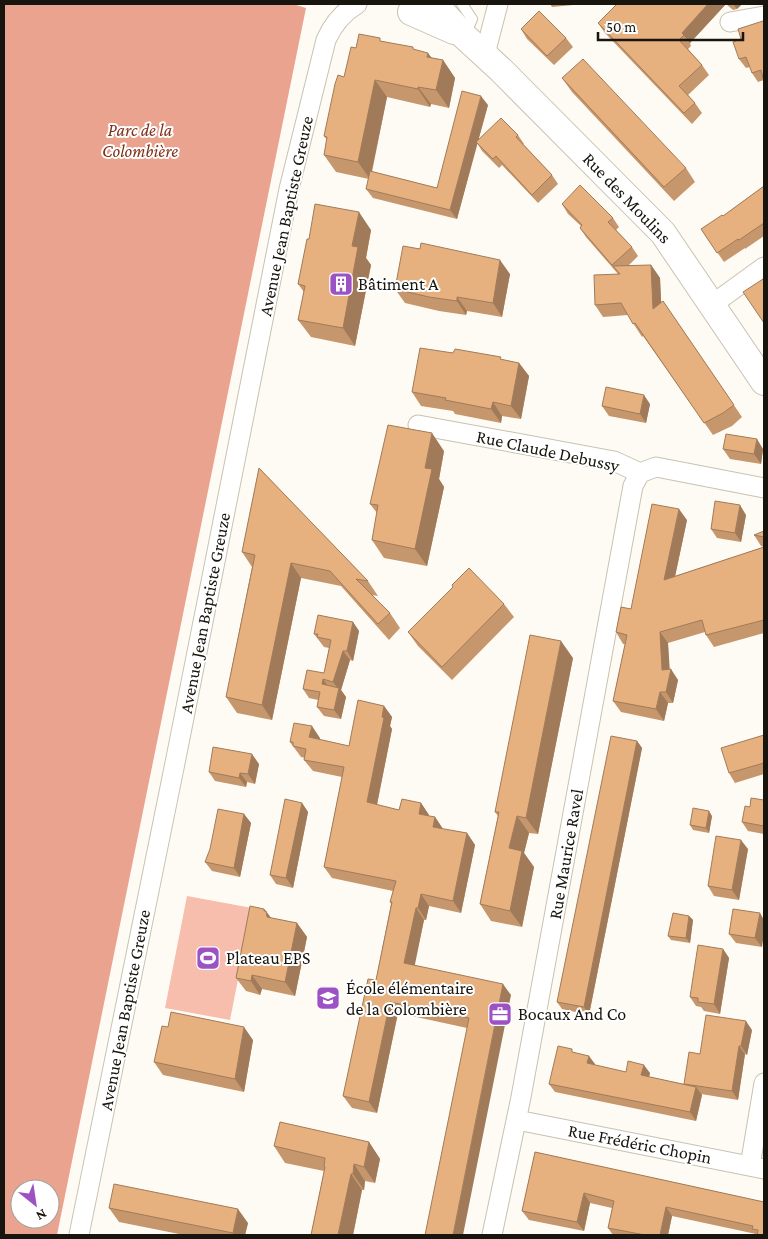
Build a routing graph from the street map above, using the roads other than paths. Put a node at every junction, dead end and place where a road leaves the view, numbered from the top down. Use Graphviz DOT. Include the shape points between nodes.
graph roads {
  1 [pos="357,4"];
  2 [pos="462,4"];
  3 [pos="498,4"];
  4 [pos="416,6"];
  5 [pos="764,16"];
  6 [pos="730,22"];
  7 [pos="464,36"];
  8 [pos="485,54"];
  9 [pos="764,266"];
  10 [pos="713,304"];
  11 [pos="764,382"];
  12 [pos="418,425"];
  13 [pos="640,473"];
  14 [pos="764,488"];
  15 [pos="764,1083"];
  16 [pos="516,1120"];
  17 [pos="757,1168"];
  18 [pos="79,1235"];
  19 [pos="492,1235"];
  1 -- 18 [label="street, Avenue Jean Baptiste Greuze" via="336,21 326,40 289,189"];
  2 -- 7 [label="lane" via="472,19"];
  3 -- 8 [label="street"];
  4 -- 7 [label="street, Rue des Moulins"];
  5 -- 6 [label="street"];
  7 -- 8 [label="street, Rue des Moulins"];
  8 -- 10 [label="street, Rue des Moulins" via="664,233"];
  9 -- 10 [label="street"];
  10 -- 11 [label="street, Rue des Moulins"];
  12 -- 13 [label="street, Rue Claude Debussy" via="614,461"];
  13 -- 14 [label="street, Rue Claude Debussy" via="656,467"];
  13 -- 16 [label="street, Rue Maurice Ravel" via="632,496"];
  15 -- 17 [label="street"];
  16 -- 17 [label="street, Rue Frédéric Chopin"];
  16 -- 19 [label="street, Rue Maurice Ravel"];
}
